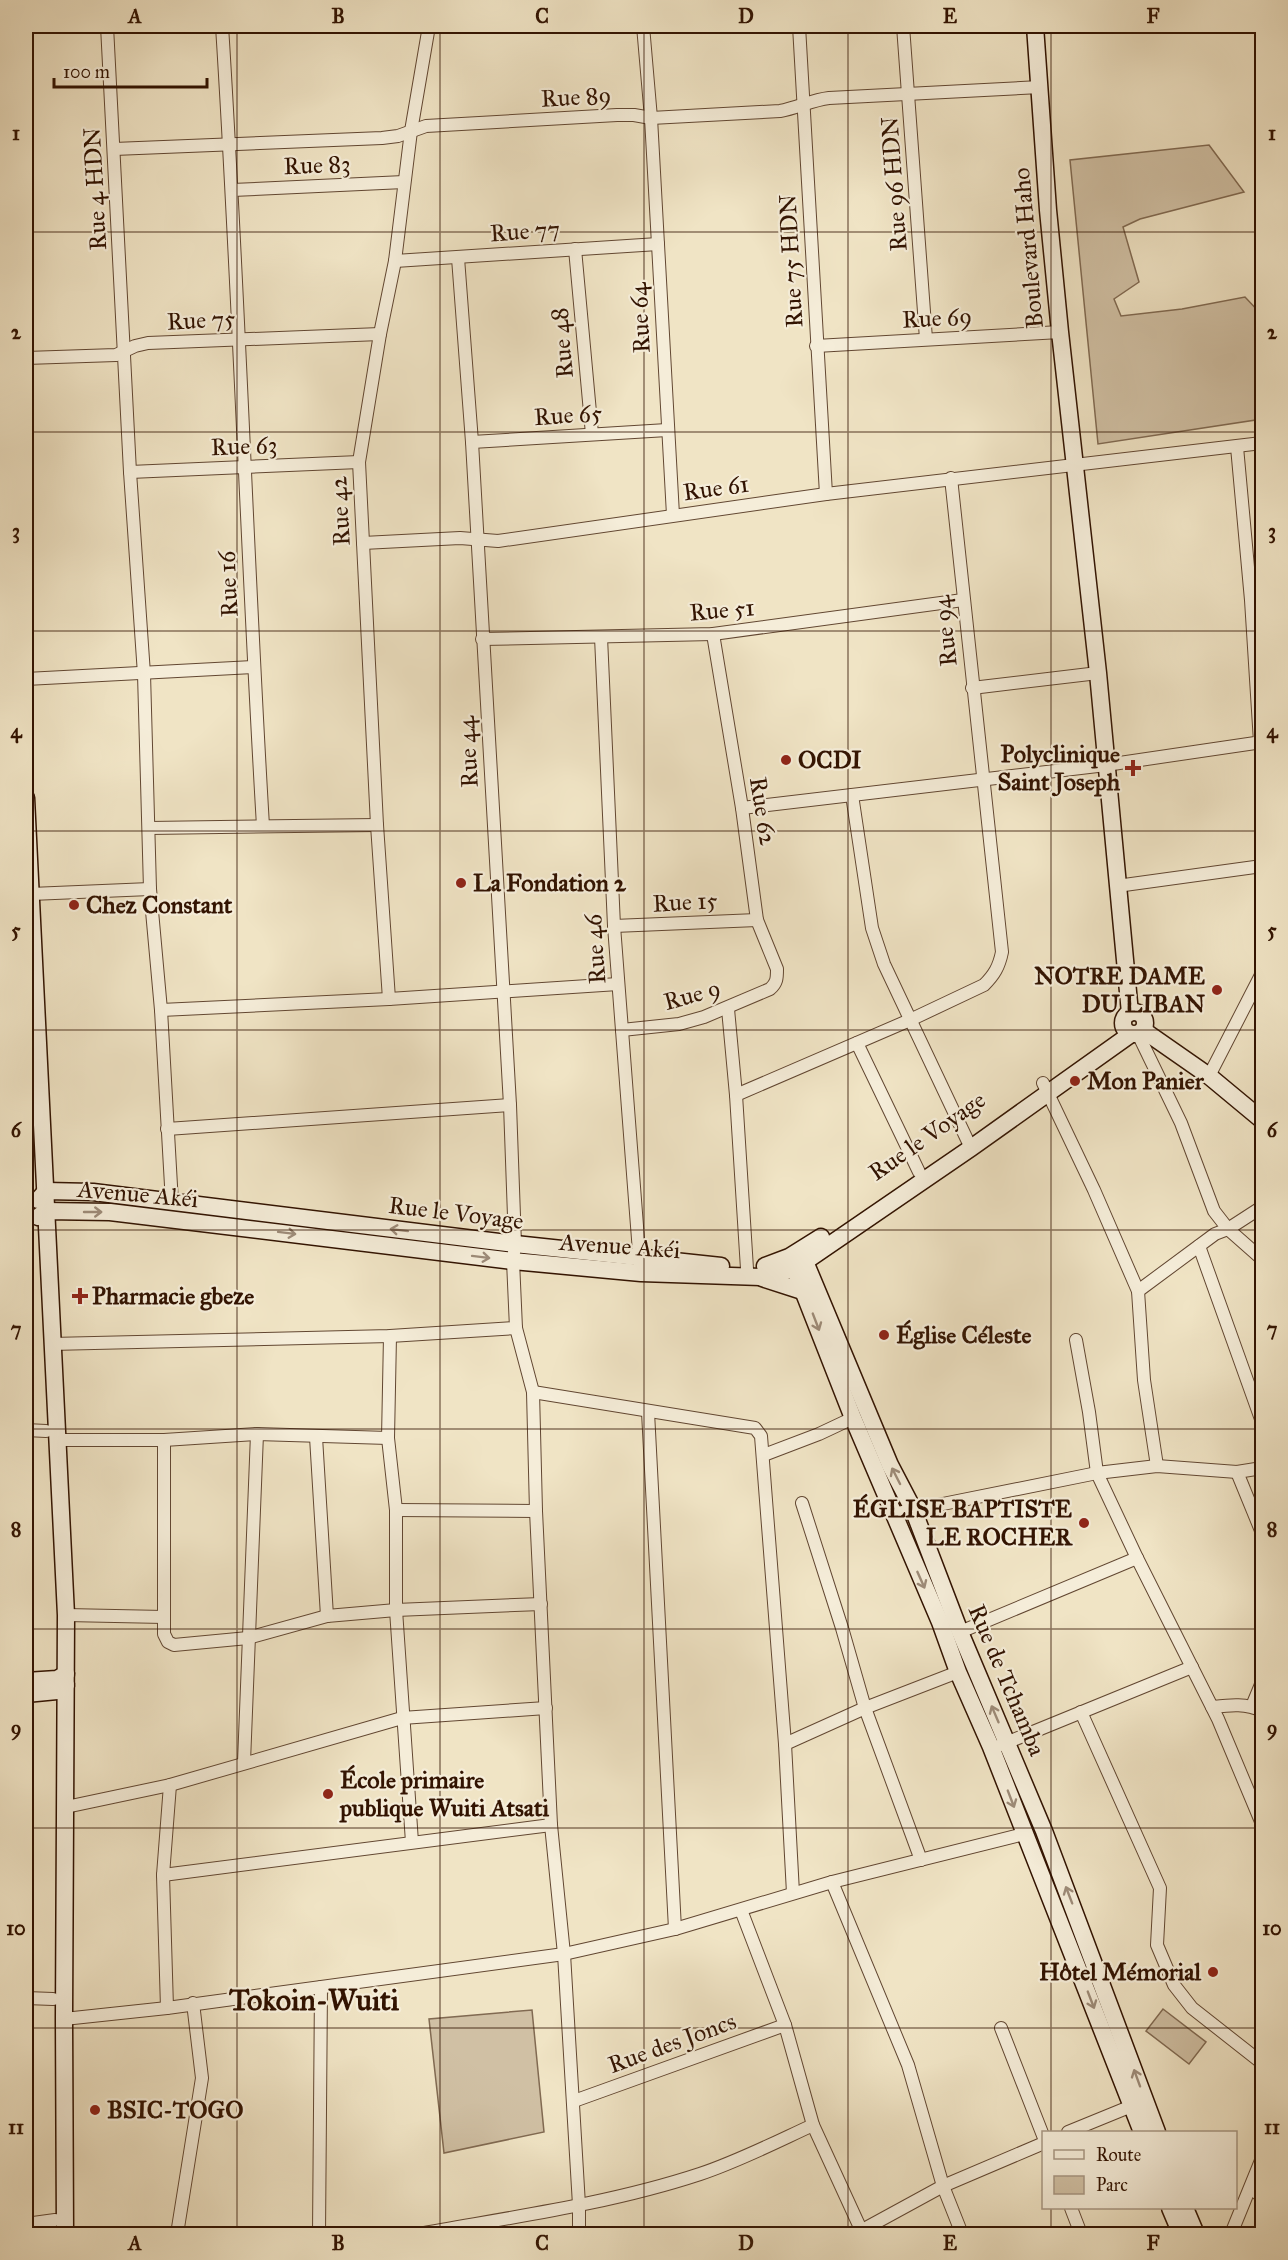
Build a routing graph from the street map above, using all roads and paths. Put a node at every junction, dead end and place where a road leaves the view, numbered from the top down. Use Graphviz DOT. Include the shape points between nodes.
graph roads {
  1 [pos="106,26"];
  2 [pos="222,26"];
  3 [pos="429,26"];
  4 [pos="643,26"];
  5 [pos="799,26"];
  6 [pos="903,26"];
  7 [pos="1035,26"];
  8 [pos="1040,87"];
  9 [pos="908,93"];
  10 [pos="804,104"];
  11 [pos="651,118"];
  12 [pos="411,130"];
  13 [pos="230,143"];
  14 [pos="114,149"];
  15 [pos="404,182"];
  16 [pos="232,189"];
  17 [pos="658,244"];
  18 [pos="574,249"];
  19 [pos="458,258"];
  20 [pos="395,261"];
  21 [pos="1060,332"];
  22 [pos="380,334"];
  23 [pos="240,339"];
  24 [pos="926,339"];
  25 [pos="816,346"];
  26 [pos="125,351"];
  27 [pos="26,358"];
  28 [pos="667,430"];
  29 [pos="592,434"];
  30 [pos="472,442"];
  31 [pos="1263,443"];
  32 [pos="1237,447"];
  33 [pos="359,462"];
  34 [pos="1075,466"];
  35 [pos="244,467"];
  36 [pos="130,472"];
  37 [pos="951,478"];
  38 [pos="826,494"];
  39 [pos="673,515"];
  40 [pos="476,540"];
  41 [pos="363,543"];
  42 [pos="963,600"];
  43 [pos="1257,600"];
  44 [pos="713,634"];
  45 [pos="601,638"];
  46 [pos="482,639"];
  47 [pos="253,667"];
  48 [pos="1098,673"];
  49 [pos="144,674"];
  50 [pos="26,679"];
  51 [pos="972,688"];
  52 [pos="1261,742"];
  53 [pos="1106,765"];
  54 [pos="982,779"];
  55 [pos="852,795"];
  56 [pos="26,798"];
  57 [pos="742,808"];
  58 [pos="377,825"];
  59 [pos="263,826"];
  60 [pos="149,828"];
  61 [pos="1263,866"];
  62 [pos="1117,886"];
  63 [pos="150,889"];
  64 [pos="31,894"];
  65 [pos="757,920"];
  66 [pos="614,926"];
  67 [pos="1263,973"];
  68 [pos="26,984"];
  69 [pos="618,984"];
  70 [pos="770,989"];
  71 [pos="503,990"];
  72 [pos="389,999"];
  73 [pos="728,1009"];
  74 [pos="161,1010"];
  75 [pos="910,1020"];
  76 [pos="1133,1027"];
  77 [pos="622,1030"];
  78 [pos="857,1043"];
  79 [pos="1209,1076"];
  80 [pos="1045,1088"];
  81 [pos="736,1095"];
  82 [pos="510,1105"];
  83 [pos="1263,1120"];
  84 [pos="167,1129"];
  85 [pos="968,1144"];
  86 [pos="919,1172"];
  87 [pos="172,1203"];
  88 [pos="1263,1207"];
  89 [pos="38,1208"];
  90 [pos="1228,1229"];
  91 [pos="1199,1246"];
  92 [pos="514,1252"];
  93 [pos="1263,1258"];
  94 [pos="797,1259"];
  95 [pos="640,1265"];
  96 [pos="751,1274"];
  97 [pos="1138,1291"];
  98 [pos="805,1292"];
  99 [pos="516,1328"];
  100 [pos="390,1336"];
  101 [pos="1076,1340"];
  102 [pos="51,1344"];
  103 [pos="533,1392"];
  104 [pos="648,1412"];
  105 [pos="853,1418"];
  106 [pos="1263,1422"];
  107 [pos="26,1430"];
  108 [pos="257,1434"];
  109 [pos="52,1436"];
  110 [pos="316,1437"];
  111 [pos="388,1438"];
  112 [pos="164,1440"];
  113 [pos="764,1455"];
  114 [pos="1157,1466"];
  115 [pos="1263,1468"];
  116 [pos="1237,1472"];
  117 [pos="1097,1473"];
  118 [pos="802,1503"];
  119 [pos="913,1509"];
  120 [pos="396,1510"];
  121 [pos="536,1511"];
  122 [pos="893,1514"];
  123 [pos="1263,1533"];
  124 [pos="1137,1558"];
  125 [pos="541,1604"];
  126 [pos="396,1610"];
  127 [pos="66,1615"];
  128 [pos="327,1616"];
  129 [pos="164,1617"];
  130 [pos="960,1632"];
  131 [pos="248,1638"];
  132 [pos="1192,1667"];
  133 [pos="958,1672"];
  134 [pos="1263,1682"];
  135 [pos="60,1683"];
  136 [pos="27,1688"];
  137 [pos="1212,1707"];
  138 [pos="546,1708"];
  139 [pos="865,1708"];
  140 [pos="1258,1708"];
  141 [pos="1081,1712"];
  142 [pos="402,1719"];
  143 [pos="785,1744"];
  144 [pos="999,1745"];
  145 [pos="244,1762"];
  146 [pos="170,1785"];
  147 [pos="66,1807"];
  148 [pos="1263,1824"];
  149 [pos="552,1825"];
  150 [pos="1024,1834"];
  151 [pos="412,1842"];
  152 [pos="921,1860"];
  153 [pos="163,1875"];
  154 [pos="832,1882"];
  155 [pos="793,1893"];
  156 [pos="741,1910"];
  157 [pos="675,1929"];
  158 [pos="564,1954"];
  159 [pos="321,1987"];
  160 [pos="26,1998"];
  161 [pos="53,1999"];
  162 [pos="193,2003"];
  163 [pos="167,2008"];
  164 [pos="64,2019"];
  165 [pos="785,2025"];
  166 [pos="1001,2028"];
  167 [pos="1263,2063"];
  168 [pos="574,2101"];
  169 [pos="1138,2104"];
  170 [pos="813,2125"];
  171 [pos="1073,2131"];
  172 [pos="1142,2131"];
  173 [pos="1156,2131"];
  174 [pos="1042,2135"];
  175 [pos="1042,2141"];
  176 [pos="1263,2158"];
  177 [pos="943,2186"];
  178 [pos="1251,2188"];
  179 [pos="1263,2197"];
  180 [pos="579,2205"];
  181 [pos="1071,2209"];
  182 [pos="1170,2209"];
  183 [pos="1185,2209"];
  184 [pos="26,2224"];
  185 [pos="55,2227"];
  186 [pos="860,2233"];
  187 [pos="65,2235"];
  188 [pos="177,2235"];
  189 [pos="320,2235"];
  190 [pos="418,2235"];
  191 [pos="579,2235"];
  192 [pos="963,2235"];
  193 [pos="1081,2235"];
  194 [pos="1180,2235"];
  195 [pos="1196,2235"];
  196 [pos="1231,2235"];
  1 -- 14 [label="street, Rue 4 HDN"];
  2 -- 13 [label="street, Rue 16"];
  3 -- 12 [label="street, Rue 42"];
  4 -- 11 [label="street, Rue 64"];
  5 -- 10 [label="street, Rue 75 HDN"];
  6 -- 9 [label="street, Rue 96 HDN"];
  7 -- 8 [label="main road, Boulevard Haho"];
  8 -- 9 [label="street, Rue 89"];
  8 -- 21 [label="main road, Boulevard Haho"];
  9 -- 10 [label="street, Rue 89" via="829,98"];
  9 -- 24 [label="street, Rue 96 HDN"];
  10 -- 11 [label="street, Rue 89" via="780,111"];
  10 -- 25 [label="street, Rue 75 HDN"];
  11 -- 12 [label="street, Rue 89" via="617,115"];
  11 -- 17 [label="street, Rue 64"];
  12 -- 13 [label="street, Rue 89" via="382,138"];
  12 -- 15 [label="street, Rue 42"];
  13 -- 14 [label="street, Rue 89"];
  13 -- 16 [label="street, Rue 16"];
  14 -- 26 [label="street, Rue 4 HDN"];
  15 -- 16 [label="street, Rue 83"];
  15 -- 20 [label="street, Rue 42"];
  16 -- 23 [label="street, Rue 16"];
  17 -- 18 [label="street, Rue 77"];
  17 -- 28 [label="street, Rue 64"];
  18 -- 19 [label="street, Rue 77"];
  18 -- 29 [label="street, Rue 48"];
  19 -- 20 [label="street, Rue 77"];
  19 -- 30 [label="street, Rue 44"];
  20 -- 22 [label="street, Rue 42"];
  21 -- 24 [label="street, Rue 69"];
  21 -- 34 [label="main road, Boulevard Haho"];
  22 -- 23 [label="street, Rue 75"];
  22 -- 33 [label="street, Rue 42"];
  23 -- 26 [label="street, Rue 75" via="148,343"];
  23 -- 35 [label="street, Rue 16"];
  24 -- 25 [label="street, Rue 69"];
  25 -- 38 [label="street, Rue 75 HDN"];
  26 -- 27 [label="street, Rue 75" via="104,357"];
  26 -- 36 [label="street, Rue 4 HDN"];
  28 -- 29 [label="street, Rue 65"];
  28 -- 39 [label="street, Rue 64"];
  29 -- 30 [label="street, Rue 65"];
  30 -- 40 [label="street, Rue 44"];
  31 -- 32 [label="street, Rue 61"];
  32 -- 34 [label="street, Rue 61"];
  32 -- 43 [label="street"];
  33 -- 35 [label="street, Rue 63"];
  33 -- 41 [label="street, Rue 42"];
  34 -- 37 [label="street, Rue 61"];
  34 -- 48 [label="main road, Boulevard Haho"];
  35 -- 36 [label="street, Rue 63"];
  35 -- 47 [label="street, Rue 16"];
  36 -- 49 [label="street, Rue 4 HDN"];
  37 -- 38 [label="street, Rue 61"];
  37 -- 42 [label="street, Rue 94"];
  38 -- 39 [label="street, Rue 61"];
  39 -- 40 [label="street, Rue 61" via="498,541"];
  40 -- 41 [label="street, Rue 61"];
  40 -- 46 [label="street, Rue 44"];
  41 -- 58 [label="street, Rue 42"];
  42 -- 44 [label="street, Rue 51"];
  42 -- 51 [label="street, Rue 94"];
  43 -- 52 [label="street"];
  44 -- 45 [label="street, Rue 51"];
  44 -- 57 [label="street, Rue 62"];
  45 -- 46 [label="street, Rue 51"];
  45 -- 66 [label="street, Rue 46"];
  46 -- 71 [label="street, Rue 44"];
  47 -- 49 [label="street"];
  47 -- 59 [label="street, Rue 16"];
  48 -- 51 [label="street"];
  48 -- 53 [label="main road, Boulevard Haho"];
  49 -- 50 [label="street"];
  49 -- 60 [label="street, Rue 4 HDN"];
  51 -- 54 [label="street, Rue 94"];
  52 -- 53 [label="street"];
  53 -- 54 [label="street"];
  53 -- 62 [label="main road, Boulevard Haho"];
  54 -- 55 [label="street"];
  54 -- 75 [label="street, Rue 94" via="1002,952 999,964 984,985"];
  55 -- 57 [label="street"];
  55 -- 75 [label="street" via="872,928"];
  56 -- 64 [label="main road"];
  57 -- 65 [label="street, Rue 62"];
  58 -- 59 [label="street"];
  58 -- 72 [label="street, Rue 42"];
  59 -- 60 [label="street"];
  60 -- 63 [label="street, Rue 4 HDN"];
  61 -- 62 [label="street"];
  62 -- 76 [label="main road, Boulevard Haho"];
  63 -- 64 [label="street"];
  63 -- 74 [label="street, Rue 4 HDN"];
  64 -- 89 [label="main road"];
  65 -- 66 [label="street, Rue 15"];
  65 -- 70 [label="street, Rue 62" via="777,969 775,984"];
  66 -- 69 [label="street, Rue 46"];
  67 -- 79 [label="street"];
  68 -- 89 [label="main road"];
  69 -- 71 [label="street"];
  69 -- 77 [label="street, Rue 46"];
  70 -- 73 [label="street, Rue 9"];
  71 -- 72 [label="street"];
  71 -- 82 [label="street, Rue 44"];
  72 -- 74 [label="street"];
  73 -- 77 [label="street, Rue 9" via="679,1024"];
  73 -- 81 [label="street"];
  74 -- 84 [label="street, Rue 4 HDN"];
  75 -- 78 [label="street, Rue 94"];
  75 -- 85 [label="street"];
  76 -- 79 [label="main road"];
  76 -- 80 [label="main road, Rue le Voyage"];
  76 -- 90 [label="street" via="1181,1123 1214,1210"];
  77 -- 95 [label="street, Rue 46"];
  78 -- 81 [label="street, Rue 94"];
  78 -- 86 [label="street"];
  79 -- 83 [label="main road"];
  80 -- 85 [label="main road, Rue le Voyage"];
  80 -- 97 [label="street"];
  81 -- 96 [label="street"];
  82 -- 84 [label="street"];
  82 -- 92 [label="street, Rue 44"];
  84 -- 87 [label="street, Rue 4 HDN"];
  85 -- 86 [label="main road, Rue le Voyage"];
  85 -- 94 [label="main road"];
  86 -- 94 [label="main road, Rue le Voyage"];
  87 -- 89 [label="main road, Rue le Voyage" via="93,1192"];
  92 -- 87 [label="main road, Rue le Voyage, one-way"];
  88 -- 90 [label="street"];
  89 -- 92 [label="main road, Avenue Akéi, one-way"];
  89 -- 102 [label="main road"];
  89 -- 109 [label="main road"];
  90 -- 91 [label="street"];
  90 -- 93 [label="street"];
  91 -- 97 [label="street"];
  91 -- 106 [label="street"];
  92 -- 95 [label="main road, Rue le Voyage"];
  92 -- 99 [label="street, Rue 44"];
  94 -- 96 [label="main road"];
  94 -- 98 [label="main road, Rue de Tchamba"];
  119 -- 94 [label="main road, Rue de Tchamba, one-way"];
  95 -- 96 [label="main road, Rue le Voyage"];
  96 -- 98 [label="main road"];
  97 -- 114 [label="street" via="1144,1380"];
  98 -- 105 [label="main road, Rue de Tchamba, one-way"];
  99 -- 100 [label="street"];
  99 -- 103 [label="street, Rue 44"];
  100 -- 102 [label="street"];
  100 -- 111 [label="street"];
  101 -- 117 [label="street"];
  102 -- 109 [label="main road"];
  103 -- 104 [label="street"];
  103 -- 121 [label="street, Rue 44"];
  104 -- 113 [label="street" via="755,1428 761,1436"];
  104 -- 157 [label="street"];
  105 -- 113 [label="street"];
  105 -- 122 [label="main road, Rue de Tchamba"];
  107 -- 109 [label="street"];
  108 -- 110 [label="street"];
  108 -- 112 [label="street"];
  108 -- 131 [label="street"];
  109 -- 112 [label="street"];
  109 -- 127 [label="main road"];
  109 -- 135 [label="main road"];
  110 -- 111 [label="street"];
  110 -- 128 [label="street"];
  111 -- 120 [label="street"];
  112 -- 129 [label="street"];
  113 -- 143 [label="street"];
  114 -- 116 [label="street"];
  114 -- 117 [label="street"];
  115 -- 116 [label="street"];
  116 -- 123 [label="street"];
  117 -- 119 [label="street"];
  117 -- 124 [label="street"];
  118 -- 139 [label="street"];
  119 -- 122 [label="street"];
  119 -- 130 [label="main road, Rue de Tchamba"];
  120 -- 121 [label="street"];
  120 -- 126 [label="street"];
  121 -- 125 [label="street, Rue 44"];
  122 -- 133 [label="main road, Rue de Tchamba, one-way"];
  124 -- 130 [label="street"];
  124 -- 132 [label="street"];
  125 -- 126 [label="street"];
  125 -- 138 [label="street, Rue 44"];
  126 -- 128 [label="street"];
  126 -- 142 [label="street"];
  127 -- 129 [label="street"];
  127 -- 135 [label="main road"];
  128 -- 131 [label="street"];
  129 -- 131 [label="street" via="165,1638 174,1645"];
  144 -- 130 [label="main road, Rue de Tchamba, one-way"];
  131 -- 145 [label="street"];
  132 -- 137 [label="street"];
  132 -- 141 [label="street"];
  133 -- 139 [label="street"];
  133 -- 144 [label="main road, Rue de Tchamba"];
  134 -- 140 [label="street"];
  135 -- 136 [label="main road"];
  135 -- 136 [label="main road"];
  135 -- 147 [label="main road"];
  135 -- 161 [label="main road"];
  137 -- 140 [label="street" via="1236,1704"];
  137 -- 148 [label="street"];
  138 -- 142 [label="street"];
  138 -- 149 [label="street, Rue 44"];
  139 -- 143 [label="street"];
  139 -- 152 [label="street"];
  141 -- 144 [label="street"];
  141 -- 167 [label="street" via="1160,1888 1157,1945 1174,1985 1192,2008"];
  142 -- 145 [label="street"];
  142 -- 151 [label="street"];
  143 -- 155 [label="street"];
  144 -- 150 [label="main road, Rue de Tchamba, one-way"];
  169 -- 144 [label="main road, Rue de Tchamba, one-way" via="1044,1831"];
  145 -- 146 [label="street"];
  146 -- 147 [label="street"];
  146 -- 153 [label="street"];
  147 -- 164 [label="main road"];
  149 -- 151 [label="street"];
  149 -- 158 [label="street, Rue 44"];
  150 -- 152 [label="street"];
  150 -- 169 [label="main road, Rue de Tchamba, one-way"];
  151 -- 153 [label="street"];
  152 -- 154 [label="street"];
  153 -- 163 [label="street"];
  154 -- 155 [label="street"];
  154 -- 177 [label="street" via="908,2065"];
  155 -- 156 [label="street"];
  156 -- 157 [label="street"];
  156 -- 165 [label="street"];
  157 -- 158 [label="street"];
  158 -- 159 [label="street"];
  158 -- 168 [label="street, Rue 44"];
  159 -- 162 [label="street"];
  159 -- 189 [label="street"];
  160 -- 161 [label="street"];
  161 -- 185 [label="main road"];
  162 -- 163 [label="street"];
  162 -- 188 [label="street" via="202,2078"];
  163 -- 164 [label="street"];
  164 -- 187 [label="main road"];
  165 -- 168 [label="street, Rue des Joncs"];
  165 -- 170 [label="street"];
  166 -- 174 [label="street"];
  168 -- 180 [label="street, Rue 44"];
  169 -- 171 [label="street"];
  169 -- 172 [label="main road, Rue de Tchamba"];
  169 -- 173 [label="main road, Rue de Tchamba"];
  170 -- 180 [label="street" via="702,2174"];
  170 -- 186 [label="street"];
  175 -- 177 [label="street"];
  176 -- 178 [label="street"];
  177 -- 186 [label="street"];
  177 -- 192 [label="street"];
  178 -- 179 [label="street"];
  178 -- 196 [label="street"];
  180 -- 190 [label="street"];
  180 -- 191 [label="street, Rue 44"];
  181 -- 193 [label="street"];
  182 -- 194 [label="main road"];
  183 -- 195 [label="main road"];
  184 -- 185 [label="street"];
}
